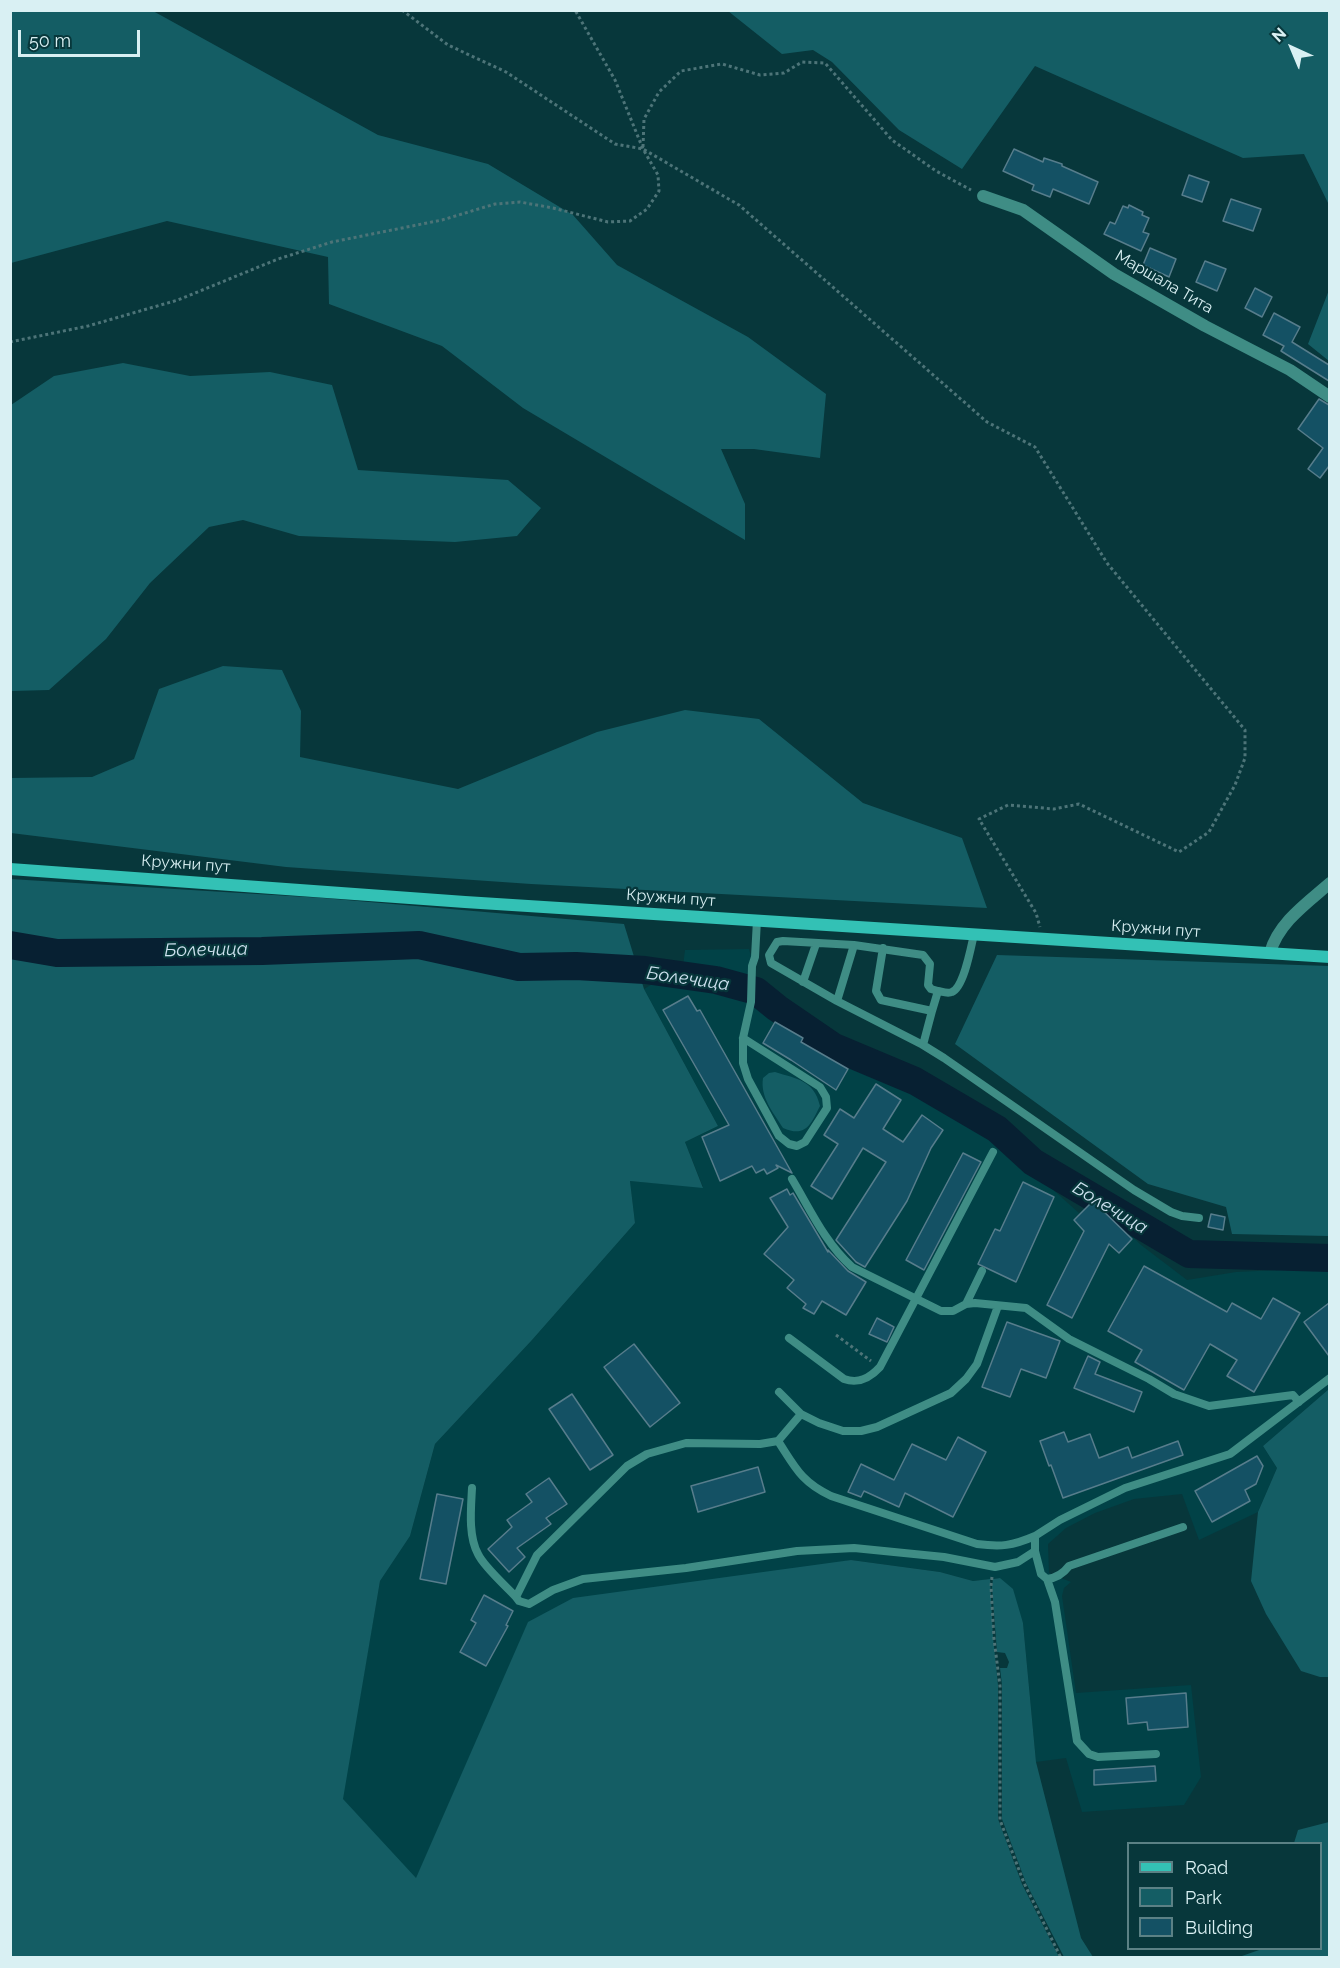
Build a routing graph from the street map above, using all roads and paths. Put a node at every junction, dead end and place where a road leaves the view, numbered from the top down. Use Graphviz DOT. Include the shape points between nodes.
graph roads {
  1 [pos="402,10"];
  2 [pos="575,10"];
  3 [pos="643,149"];
  4 [pos="983,196"];
  5 [pos="10,342"];
  6 [pos="1329,397"];
  7 [pos="10,869"];
  8 [pos="1329,883"];
  9 [pos="757,920"];
  10 [pos="974,934"];
  11 [pos="1043,939"];
  12 [pos="816,944"];
  13 [pos="854,945"];
  14 [pos="883,948"];
  15 [pos="1270,953"];
  16 [pos="1329,957"];
  17 [pos="803,982"];
  18 [pos="938,991"];
  19 [pos="837,1001"];
  20 [pos="932,1011"];
  21 [pos="742,1038"];
  22 [pos="923,1045"];
  23 [pos="993,1152"];
  24 [pos="792,1179"];
  25 [pos="1199,1218"];
  26 [pos="982,1271"];
  27 [pos="917,1299"];
  28 [pos="966,1304"];
  29 [pos="998,1306"];
  30 [pos="836,1335"];
  31 [pos="789,1338"];
  32 [pos="880,1367"];
  33 [pos="1329,1378"];
  34 [pos="779,1392"];
  35 [pos="1299,1402"];
  36 [pos="801,1414"];
  37 [pos="778,1441"];
  38 [pos="472,1488"];
  39 [pos="1183,1527"];
  40 [pos="1035,1536"];
  41 [pos="1035,1551"];
  42 [pos="995,1567"];
  43 [pos="1047,1578"];
  44 [pos="516,1597"];
  45 [pos="1156,1754"];
  46 [pos="1061,1958"];
  1 -- 3 [label="path" via="448,45 506,72 615,144"];
  2 -- 3 [label="path" via="615,80"];
  3 -- 4 [label="path" via="644,119 659,92 681,71 722,64 760,75 784,73 802,62 825,63 892,140 936,171"];
  3 -- 5 [label="path" via="658,175 658,191 647,209 630,220 608,222 520,202 495,204 442,220 333,242 278,259 178,300 88,326"];
  3 -- 11 [label="path" via="739,205 987,422 1035,447 1107,563 1245,730 1245,758 1235,785 1209,832 1179,852 1079,804 1054,809 1008,806 979,819 1036,913"];
  4 -- 6 [label="street, Маршала Тита" via="1023,210 1114,274 1290,370"];
  7 -- 9 [label="main road, Кружни пут"];
  8 -- 15 [label="street" via="1282,928"];
  9 -- 10 [label="main road, Кружни пут"];
  9 -- 21 [label="lane" via="751,1002"];
  10 -- 11 [label="main road, Кружни пут"];
  10 -- 18 [label="lane" via="961,983 950,993"];
  11 -- 15 [label="main road, Кружни пут"];
  12 -- 13 [label="lane"];
  12 -- 17 [label="lane"];
  12 -- 17 [label="lane" via="777,942 769,955 771,963"];
  13 -- 14 [label="lane"];
  13 -- 19 [label="lane"];
  14 -- 18 [label="lane" via="923,955 930,964 928,985"];
  14 -- 20 [label="lane" via="877,997"];
  15 -- 16 [label="main road, Кружни пут"];
  17 -- 19 [label="lane"];
  18 -- 20 [label="lane"];
  19 -- 22 [label="lane"];
  20 -- 22 [label="lane"];
  21 -- 21 [label="lane" via="748,1079 779,1136 789,1144 805,1143 827,1108 826,1097 820,1087"];
  22 -- 25 [label="lane" via="1171,1212"];
  23 -- 27 [label="lane"];
  24 -- 27 [label="lane" via="842,1258 852,1267"];
  26 -- 28 [label="lane"];
  27 -- 28 [label="lane" via="941,1311 953,1311"];
  27 -- 32 [label="lane"];
  28 -- 29 [label="lane"];
  29 -- 35 [label="lane" via="1026,1308 1069,1339 1174,1394 1209,1406 1293,1395"];
  29 -- 36 [label="lane" via="977,1364 951,1393 861,1431 843,1431"];
  30 -- 32 [label="path"];
  31 -- 32 [label="lane" via="852,1382 873,1375"];
  33 -- 35 [label="lane"];
  34 -- 36 [label="lane"];
  35 -- 40 [label="lane" via="1230,1454 1125,1488"];
  36 -- 37 [label="lane"];
  37 -- 40 [label="lane" via="801,1477 831,1496 976,1544 1015,1545"];
  37 -- 44 [label="lane" via="686,1443 647,1454 627,1466 537,1555"];
  38 -- 44 [label="lane" via="471,1519 478,1555"];
  39 -- 43 [label="lane" via="1069,1566 1055,1578"];
  40 -- 41 [label="lane"];
  41 -- 42 [label="lane" via="1018,1562"];
  41 -- 43 [label="lane" via="1041,1574"];
  42 -- 44 [label="lane" via="944,1557 854,1548 796,1551 583,1579 552,1590 529,1604"];
  42 -- 46 [label="path" via="991,1586 1000,1686 999,1820 1023,1883"];
  43 -- 45 [label="lane" via="1055,1602 1077,1741 1089,1754 1098,1757"];
}
